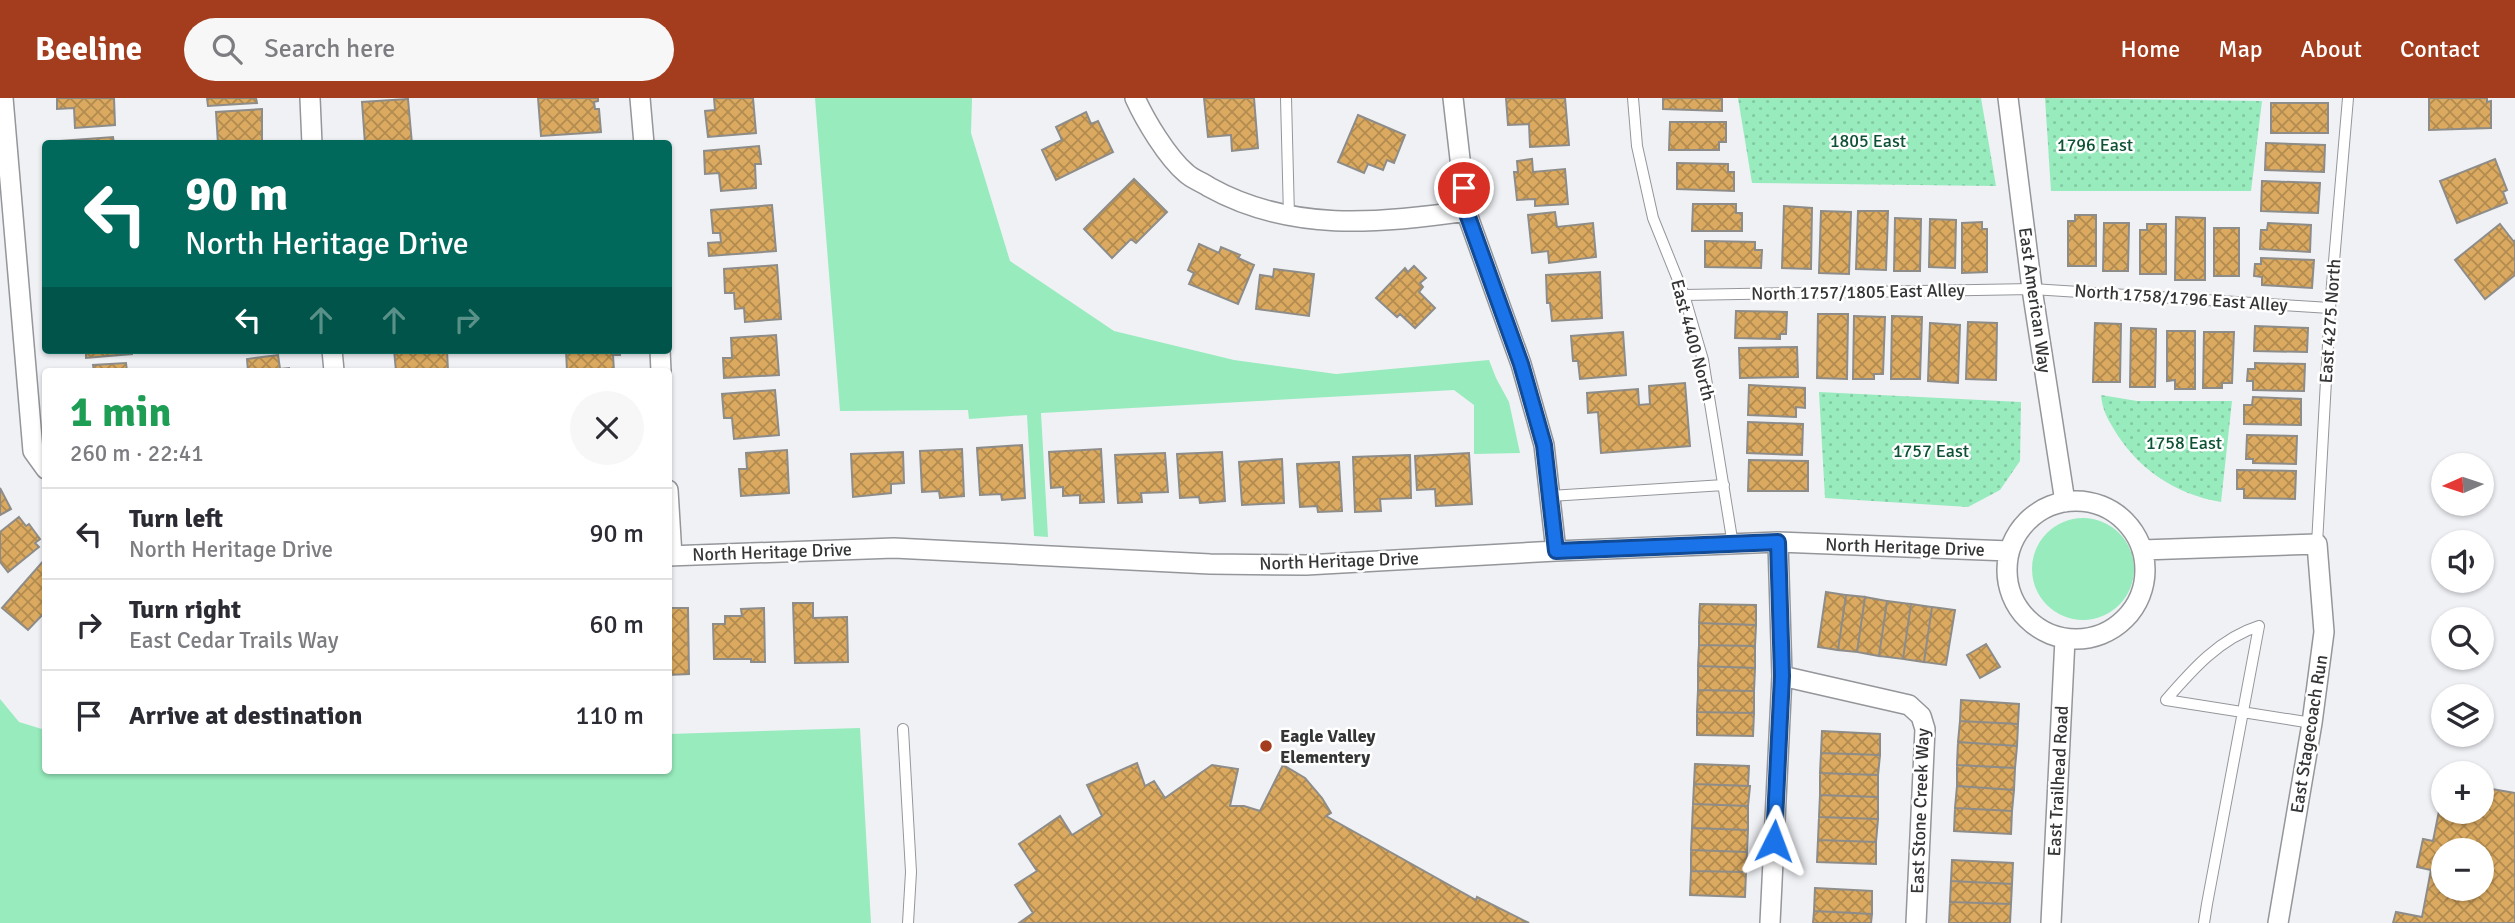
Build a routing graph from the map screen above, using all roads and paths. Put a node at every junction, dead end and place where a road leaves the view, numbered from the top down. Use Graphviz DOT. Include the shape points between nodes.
graph roads {
  1 [pos="3,98"];
  2 [pos="310,98"];
  3 [pos="640,98"];
  4 [pos="1135,98"];
  5 [pos="1286,98"];
  6 [pos="1453,98"];
  7 [pos="1633,98"];
  8 [pos="2008,98"];
  9 [pos="2348,98"];
  10 [pos="312,140"];
  11 [pos="644,140"];
  12 [pos="1466,211"];
  13 [pos="1289,217"];
  14 [pos="2032,289"];
  15 [pos="1684,295"];
  16 [pos="2330,308"];
  17 [pos="42,463"];
  18 [pos="1724,485"];
  19 [pos="1550,496"];
  20 [pos="2066,502"];
  21 [pos="1778,542"];
  22 [pos="2317,544"];
  23 [pos="1733,546"];
  24 [pos="2142,550"];
  25 [pos="1556,551"];
  26 [pos="2009,551"];
  27 [pos="672,556"];
  28 [pos="2064,639"];
  29 [pos="1782,676"];
  30 [pos="2243,712"];
  31 [pos="2312,723"];
  32 [pos="903,729"];
  33 [pos="908,923"];
  34 [pos="1770,923"];
  35 [pos="1916,923"];
  36 [pos="2051,923"];
  37 [pos="2204,923"];
  38 [pos="2278,923"];
  1 -- 17 [label="street" via="33,451"];
  2 -- 10 [label="street"];
  3 -- 11 [label="street"];
  4 -- 13 [label="street" via="1147,124 1186,173 1236,202"];
  5 -- 13 [label="lane"];
  6 -- 12 [label="street"];
  7 -- 15 [label="lane, East 4400 North" via="1637,146 1653,218"];
  8 -- 14 [label="street, East American Way"];
  9 -- 16 [label="lane, East 4275 North"];
  12 -- 13 [label="street" via="1379,222"];
  12 -- 19 [label="street" via="1522,367 1544,445"];
  14 -- 15 [label="lane, North 1757/1805 East Alley"];
  14 -- 16 [label="lane, North 1758/1796 East Alley"];
  14 -- 20 [label="street, East American Way"];
  15 -- 18 [label="lane, East 4400 North" via="1703,360"];
  16 -- 22 [label="lane, East 4275 North"];
  18 -- 19 [label="lane"];
  18 -- 23 [label="lane, East 4400 North"];
  19 -- 25 [label="street"];
  20 -- 24 [label="street" via="2102,506 2116,514 2135,534"];
  20 -- 26 [label="street" via="2033,516"];
  21 -- 23 [label="street, North Heritage Drive"];
  21 -- 26 [label="street, North Heritage Drive"];
  21 -- 29 [label="street"];
  22 -- 24 [label="street"];
  22 -- 31 [label="street, East Stagecoach Run" via="2324,632"];
  23 -- 25 [label="street, North Heritage Drive"];
  24 -- 28 [label="street" via="2144,584 2124,621 2089,639"];
  25 -- 27 [label="street, North Heritage Drive" via="1306,565 894,548"];
  26 -- 28 [label="street" via="2012,598 2029,622"];
  28 -- 36 [label="street, East Trailhead Road"];
  29 -- 34 [label="street"];
  29 -- 35 [label="street, East Stone Creek Way" via="1909,705 1921,716 1926,729"];
  30 -- 30 [label="lane" via="2166,699 2199,662 2259,626"];
  30 -- 31 [label="lane"];
  30 -- 37 [label="lane"];
  31 -- 38 [label="street, East Stagecoach Run"];
  32 -- 33 [label="lane" via="911,872"];
}
